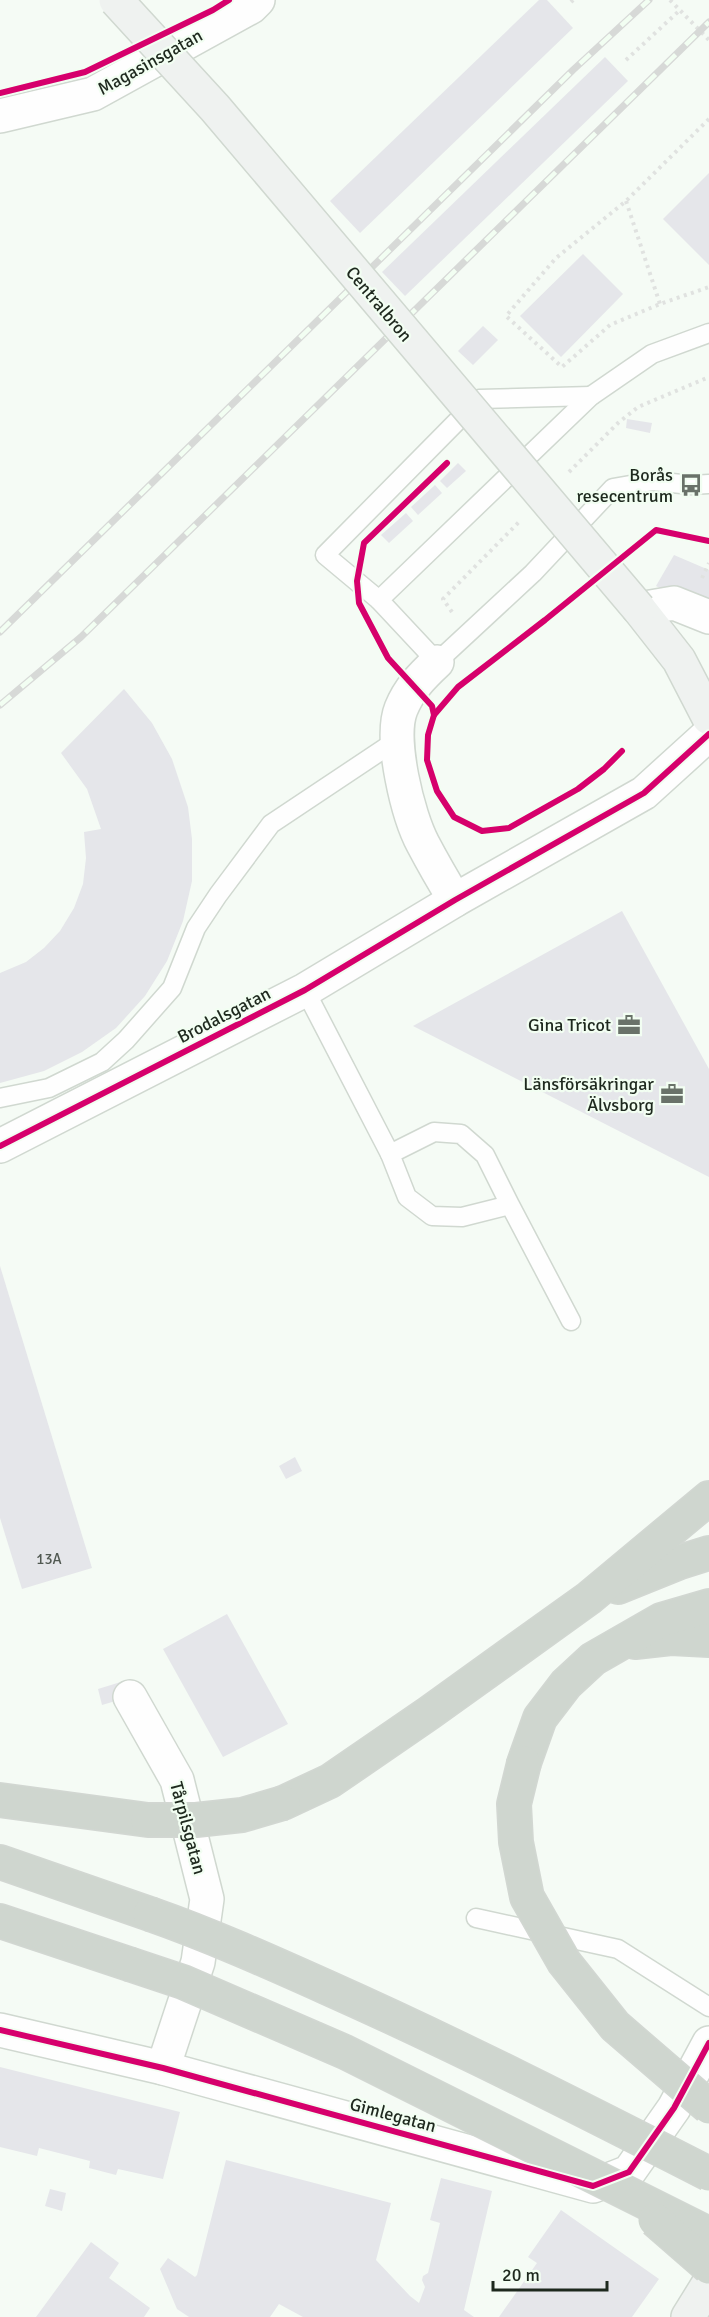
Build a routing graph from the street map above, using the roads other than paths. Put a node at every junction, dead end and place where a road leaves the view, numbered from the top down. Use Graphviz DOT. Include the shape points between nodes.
graph roads {
  1 [pos="116,0"];
  2 [pos="258,0"];
  3 [pos="0,116"];
  4 [pos="709,333"];
  5 [pos="591,396"];
  6 [pos="709,484"];
  7 [pos="379,600"];
  8 [pos="639,609"];
  9 [pos="709,617"];
  10 [pos="437,662"];
  11 [pos="709,718"];
  12 [pos="709,734"];
  13 [pos="397,740"];
  14 [pos="455,900"];
  15 [pos="306,990"];
  16 [pos="0,1098"];
  17 [pos="0,1146"];
  18 [pos="390,1154"];
  19 [pos="510,1205"];
  20 [pos="571,1321"];
  21 [pos="709,1498"];
  22 [pos="709,1553"];
  23 [pos="589,1598"];
  24 [pos="709,1606"];
  25 [pos="709,1640"];
  26 [pos="618,1644"];
  27 [pos="130,1697"];
  28 [pos="0,1800"];
  29 [pos="0,1862"];
  30 [pos="476,1918"];
  31 [pos="0,1921"];
  32 [pos="709,2007"];
  33 [pos="0,2030"];
  34 [pos="709,2043"];
  35 [pos="163,2068"];
  36 [pos="709,2107"];
  37 [pos="709,2174"];
  38 [pos="615,2186"];
  39 [pos="709,2234"];
  40 [pos="709,2267"];
  41 [pos="709,2283"];
  42 [pos="688,2317"];
  1 -- 8 [label="main road, Centralbron, bridge" via="215,108"];
  2 -- 3 [label="street, Magasinsgatan" via="93,94"];
  4 -- 5 [label="lane" via="652,354"];
  5 -- 7 [label="lane"];
  5 -- 7 [label="lane" via="479,399 326,555"];
  6 -- 10 [label="lane" via="652,481 613,488 533,573"];
  7 -- 10 [label="lane"];
  8 -- 9 [label="street" via="674,603"];
  8 -- 11 [label="main road, Centralbron" via="679,660"];
  10 -- 13 [label="street" via="413,686 400,711"];
  12 -- 14 [label="street, Brodalsgatan" via="644,793"];
  13 -- 14 [label="street" via="405,792 422,842"];
  13 -- 16 [label="lane" via="271,824 196,928 172,988 102,1062 49,1088"];
  14 -- 15 [label="street, Brodalsgatan"];
  15 -- 17 [label="street, Brodalsgatan"];
  15 -- 18 [label="lane"];
  18 -- 19 [label="lane" via="407,1197 432,1216 462,1217"];
  18 -- 19 [label="lane" via="434,1132 461,1134 485,1155"];
  19 -- 20 [label="lane"];
  21 -- 23 [label="highway"];
  22 -- 23 [label="highway"];
  23 -- 28 [label="highway, bridge" via="330,1781 283,1803 242,1815 148,1820"];
  24 -- 26 [label="highway" via="661,1620"];
  25 -- 26 [label="highway" via="671,1638"];
  26 -- 36 [label="highway, bridge" via="593,1659 566,1684 540,1718 514,1804 516,1842 527,1897 564,1962 615,2026"];
  27 -- 35 [label="street, Tårpilsgatan" via="177,1780 207,1899 198,1962"];
  29 -- 37 [label="highway, bridge" via="202,1932 371,2007"];
  30 -- 32 [label="lane" via="618,1949"];
  31 -- 38 [label="highway, bridge" via="183,1982 345,2052"];
  33 -- 35 [label="street, Gimlegatan"];
  34 -- 35 [label="street, Gimlegatan" via="674,2108 629,2172 593,2186"];
  38 -- 39 [label="highway, bridge"];
  38 -- 40 [label="highway, bridge"];
  41 -- 42 [label="main road"];
}
